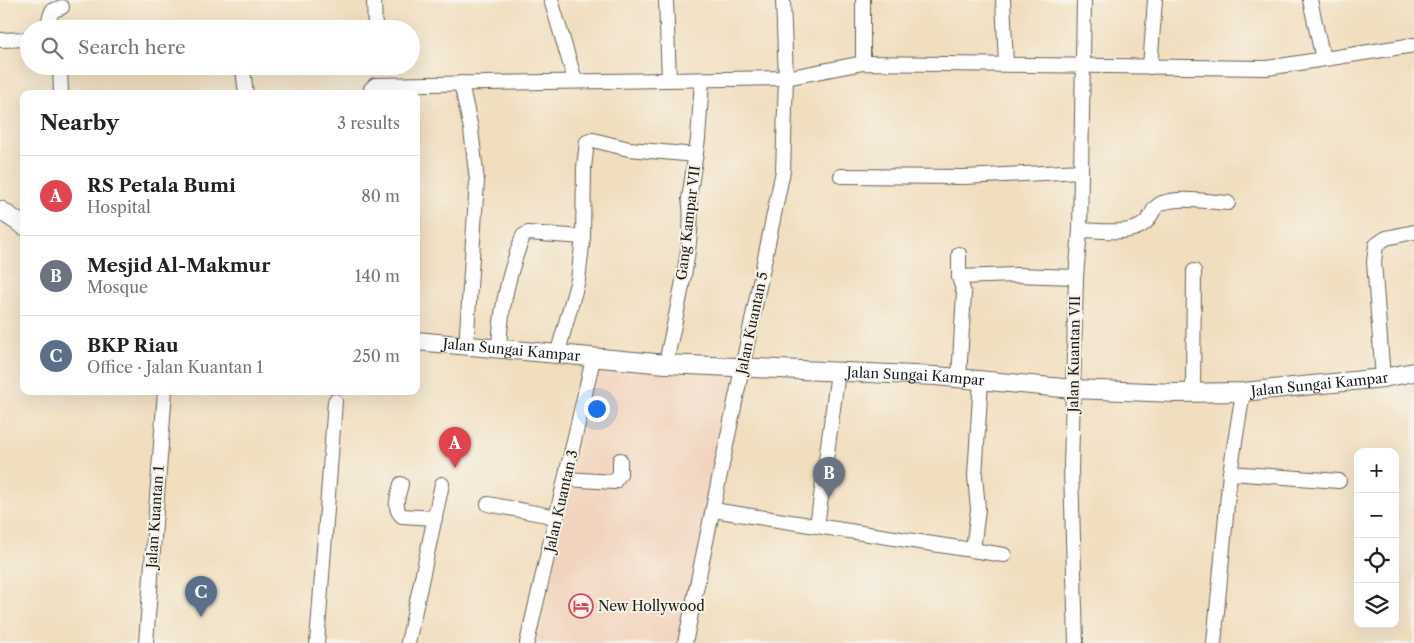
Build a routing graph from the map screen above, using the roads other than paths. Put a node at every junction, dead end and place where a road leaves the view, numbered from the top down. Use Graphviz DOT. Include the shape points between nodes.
graph roads {
  1 [pos="374,0"];
  2 [pos="551,0"];
  3 [pos="666,0"];
  4 [pos="783,0"];
  5 [pos="863,0"];
  6 [pos="1003,0"];
  7 [pos="1084,0"];
  8 [pos="1155,0"];
  9 [pos="1310,0"];
  10 [pos="62,7"];
  11 [pos="49,20"];
  12 [pos="375,20"];
  13 [pos="20,39"];
  14 [pos="0,40"];
  15 [pos="1414,45"];
  16 [pos="1323,59"];
  17 [pos="863,63"];
  18 [pos="1006,64"];
  19 [pos="1082,64"];
  20 [pos="1150,67"];
  21 [pos="61,75"];
  22 [pos="244,75"];
  23 [pos="786,78"];
  24 [pos="575,80"];
  25 [pos="669,80"];
  26 [pos="702,80"];
  27 [pos="461,83"];
  28 [pos="62,90"];
  29 [pos="246,90"];
  30 [pos="371,90"];
  31 [pos="696,155"];
  32 [pos="1081,171"];
  33 [pos="841,176"];
  34 [pos="1228,203"];
  35 [pos="0,210"];
  36 [pos="20,223"];
  37 [pos="1080,230"];
  38 [pos="1414,232"];
  39 [pos="583,237"];
  40 [pos="959,254"];
  41 [pos="1194,271"];
  42 [pos="959,277"];
  43 [pos="1076,277"];
  44 [pos="420,341"];
  45 [pos="466,347"];
  46 [pos="499,350"];
  47 [pos="557,355"];
  48 [pos="593,359"];
  49 [pos="666,364"];
  50 [pos="742,369"];
  51 [pos="838,372"];
  52 [pos="1414,372"];
  53 [pos="960,378"];
  54 [pos="1384,378"];
  55 [pos="981,380"];
  56 [pos="1073,389"];
  57 [pos="1243,392"];
  58 [pos="1193,393"];
  59 [pos="165,395"];
  60 [pos="335,401"];
  61 [pos="620,460"];
  62 [pos="1230,473"];
  63 [pos="566,479"];
  64 [pos="1339,481"];
  65 [pos="401,484"];
  66 [pos="442,484"];
  67 [pos="488,504"];
  68 [pos="713,510"];
  69 [pos="557,517"];
  70 [pos="435,518"];
  71 [pos="816,526"];
  72 [pos="973,550"];
  73 [pos="1004,555"];
  74 [pos="146,643"];
  75 [pos="318,643"];
  76 [pos="408,643"];
  77 [pos="527,643"];
  78 [pos="685,643"];
  79 [pos="1076,643"];
  80 [pos="1214,643"];
  1 -- 12 [label="street"];
  2 -- 24 [label="street"];
  3 -- 25 [label="street"];
  4 -- 23 [label="street, Jalan Kuantan 5"];
  5 -- 17 [label="street"];
  6 -- 18 [label="street"];
  7 -- 19 [label="street, Jalan Kuantan VII"];
  8 -- 20 [label="street"];
  9 -- 16 [label="street"];
  10 -- 11 [label="street" via="52,11"];
  13 -- 14 [label="street"];
  15 -- 16 [label="street"];
  16 -- 20 [label="street" via="1267,68"];
  17 -- 18 [label="street"];
  17 -- 23 [label="street"];
  18 -- 19 [label="street"];
  19 -- 20 [label="street"];
  19 -- 32 [label="street, Jalan Kuantan VII"];
  21 -- 28 [label="street"];
  22 -- 29 [label="street"];
  23 -- 26 [label="street"];
  23 -- 50 [label="street, Jalan Kuantan 5" via="783,171"];
  24 -- 25 [label="street"];
  24 -- 27 [label="street"];
  25 -- 26 [label="street"];
  26 -- 31 [label="street, Gang Kampar VII"];
  27 -- 30 [label="street" via="376,85"];
  27 -- 45 [label="street" via="471,129 476,181"];
  31 -- 39 [label="street" via="629,150 593,140 587,142"];
  31 -- 49 [label="street, Gang Kampar VII" via="689,199 687,252"];
  32 -- 33 [label="street" via="964,177"];
  32 -- 37 [label="street, Jalan Kuantan VII"];
  34 -- 37 [label="street" via="1162,203 1155,207 1142,226"];
  35 -- 36 [label="street"];
  37 -- 43 [label="street, Jalan Kuantan VII"];
  38 -- 54 [label="street" via="1386,238 1376,245 1374,262"];
  39 -- 46 [label="street" via="528,232 523,236 508,282"];
  39 -- 47 [label="street" via="578,280"];
  40 -- 42 [label="street"];
  41 -- 58 [label="street"];
  42 -- 43 [label="street"];
  42 -- 53 [label="street" via="964,293"];
  43 -- 56 [label="street, Jalan Kuantan VII"];
  44 -- 45 [label="street, Jalan Sungai Kampar"];
  45 -- 46 [label="street, Jalan Sungai Kampar"];
  46 -- 47 [label="street, Jalan Sungai Kampar"];
  47 -- 48 [label="street, Jalan Sungai Kampar"];
  48 -- 49 [label="street, Jalan Sungai Kampar"];
  48 -- 63 [label="street, Jalan Kuantan 3"];
  49 -- 50 [label="street, Jalan Sungai Kampar"];
  50 -- 51 [label="street, Jalan Sungai Kampar"];
  50 -- 68 [label="street, Jalan Kuantan 5"];
  51 -- 53 [label="street, Jalan Sungai Kampar"];
  51 -- 71 [label="street"];
  52 -- 54 [label="street, Jalan Sungai Kampar"];
  53 -- 55 [label="street, Jalan Sungai Kampar"];
  54 -- 57 [label="street, Jalan Sungai Kampar"];
  55 -- 56 [label="street, Jalan Sungai Kampar"];
  55 -- 72 [label="street" via="975,476 978,510"];
  56 -- 58 [label="street, Jalan Sungai Kampar"];
  56 -- 79 [label="street, Jalan Kuantan VII" via="1071,469"];
  57 -- 58 [label="street, Jalan Sungai Kampar"];
  57 -- 62 [label="street"];
  59 -- 74 [label="street, Jalan Kuantan 1"];
  60 -- 75 [label="street"];
  61 -- 63 [label="street" via="620,474 614,482"];
  62 -- 64 [label="street"];
  62 -- 80 [label="street"];
  63 -- 69 [label="street, Jalan Kuantan 3"];
  65 -- 70 [label="street" via="396,508 402,516"];
  66 -- 70 [label="street"];
  67 -- 69 [label="street"];
  68 -- 71 [label="street"];
  68 -- 78 [label="street, Jalan Kuantan 5"];
  69 -- 77 [label="street, Jalan Kuantan 3"];
  70 -- 76 [label="street"];
  71 -- 72 [label="street"];
  72 -- 73 [label="street"];
}
